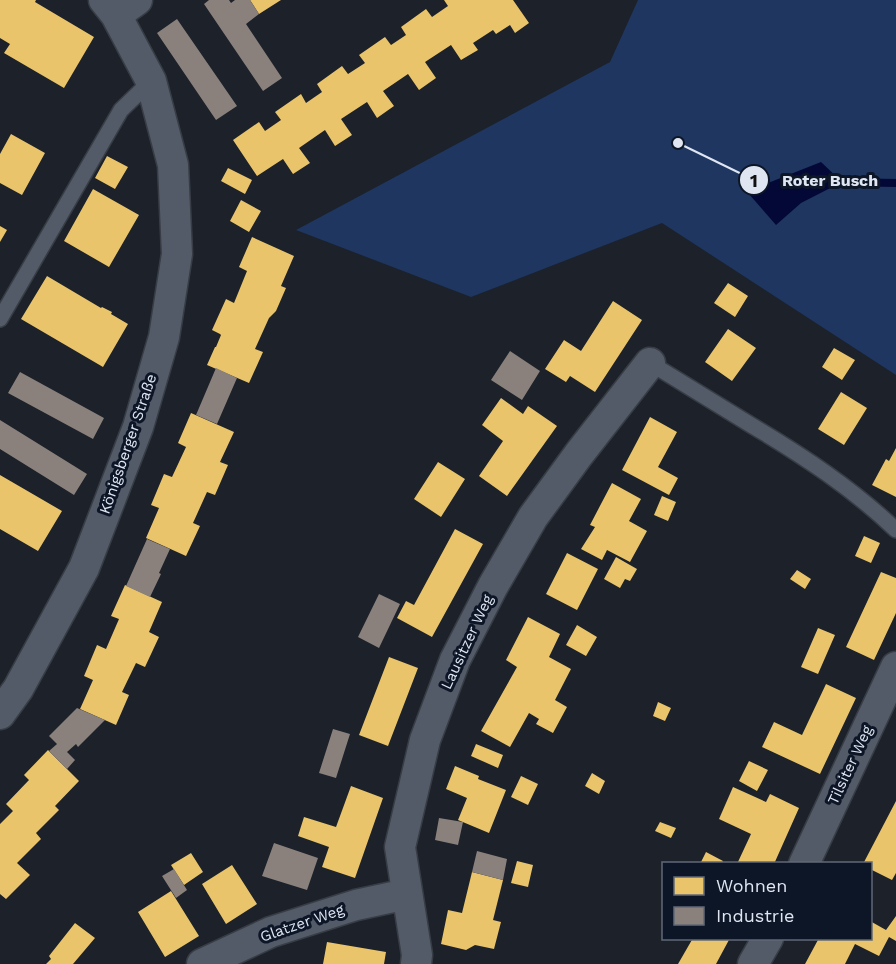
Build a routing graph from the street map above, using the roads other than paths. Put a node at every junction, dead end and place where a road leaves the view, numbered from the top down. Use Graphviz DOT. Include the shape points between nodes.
graph roads {
  1 [pos="119,5"];
  2 [pos="151,81"];
  3 [pos="0,319"];
  4 [pos="650,363"];
  5 [pos="896,530"];
  6 [pos="896,667"];
  7 [pos="0,714"];
  8 [pos="805,862"];
  9 [pos="407,894"];
  10 [pos="767,940"];
  11 [pos="202,964"];
  12 [pos="416,964"];
  13 [pos="753,964"];
  1 -- 2 [label="street, Königsberger Straße"];
  2 -- 3 [label="lane" via="121,110"];
  2 -- 7 [label="street, Königsberger Straße" via="173,165 177,254 164,337 138,427 84,568 18,689"];
  4 -- 5 [label="lane" via="804,457"];
  4 -- 9 [label="street, Lausitzer Weg" via="533,517 454,660 425,740 400,847"];
  6 -- 8 [label="street, Tilsiter Weg"];
  9 -- 11 [label="street, Glatzer Weg" via="356,905 271,932"];
  9 -- 12 [label="street, Lausitzer Weg"];
  10 -- 13 [label="street"];
}
